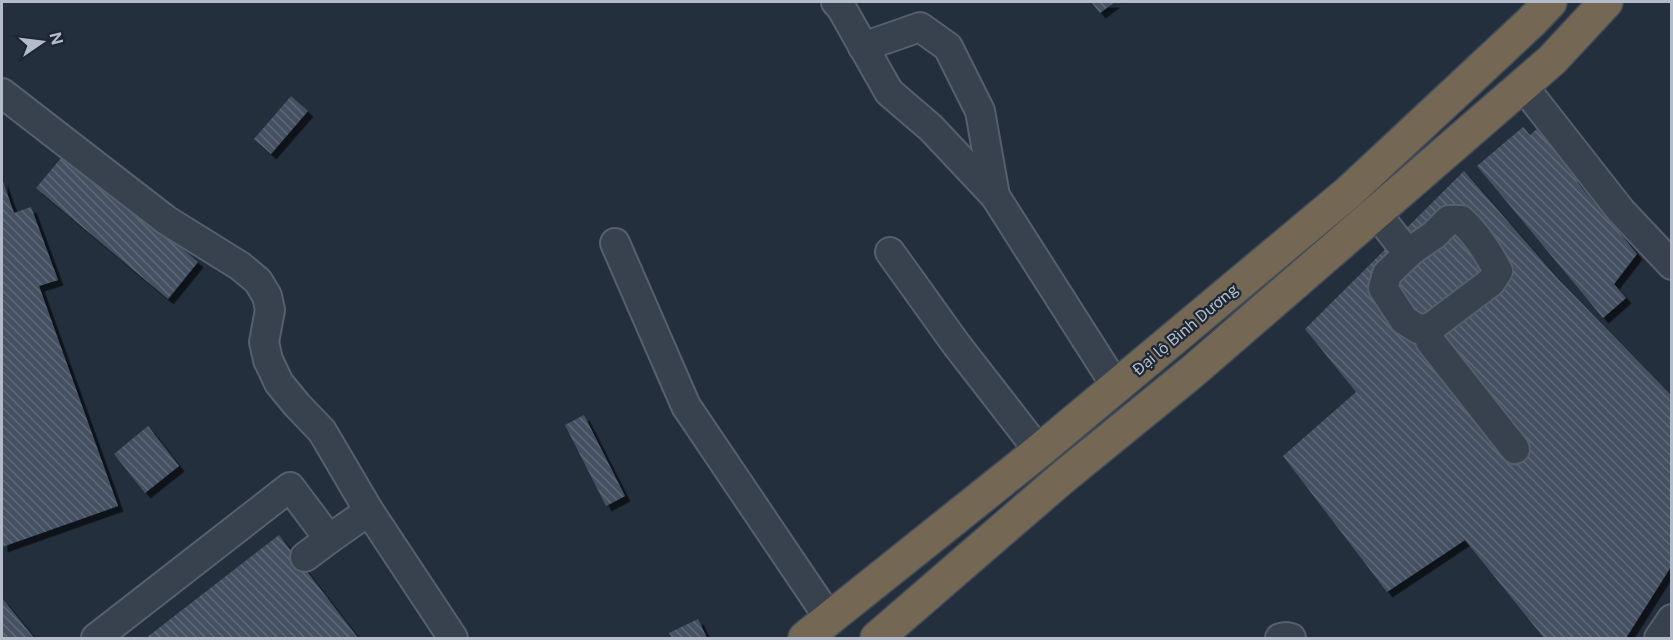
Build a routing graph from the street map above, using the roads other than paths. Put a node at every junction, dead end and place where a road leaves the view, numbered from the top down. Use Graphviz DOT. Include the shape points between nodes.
graph roads {
  1 [pos="836,2"];
  2 [pos="1550,2"];
  3 [pos="1606,2"];
  4 [pos="863,47"];
  5 [pos="1523,86"];
  6 [pos="2,93"];
  7 [pos="995,196"];
  8 [pos="1376,213"];
  9 [pos="615,243"];
  10 [pos="1412,250"];
  11 [pos="890,252"];
  12 [pos="1668,252"];
  13 [pos="1430,328"];
  14 [pos="1116,386"];
  15 [pos="1515,448"];
  16 [pos="1039,451"];
  17 [pos="369,511"];
  18 [pos="329,539"];
  19 [pos="305,557"];
  20 [pos="1671,619"];
  21 [pos="817,628"];
  22 [pos="96,639"];
  23 [pos="453,639"];
  24 [pos="877,639"];
  25 [pos="1280,639"];
  26 [pos="1292,639"];
  27 [pos="1659,639"];
  1 -- 4 [label="street"];
  2 -- 14 [label="highway, Đại lộ Bình Dương" via="1350,191"];
  3 -- 5 [label="highway"];
  4 -- 7 [label="street" via="889,92 931,128"];
  4 -- 7 [label="street" via="920,27 948,47 980,111"];
  5 -- 8 [label="highway"];
  5 -- 12 [label="street" via="1621,211"];
  6 -- 17 [label="street" via="166,220 258,281 270,310 264,342 279,383 322,431"];
  7 -- 14 [label="street"];
  8 -- 10 [label="street" via="1403,247"];
  8 -- 24 [label="highway"];
  9 -- 21 [label="street" via="686,406"];
  10 -- 13 [label="street" via="1387,274 1383,288 1404,320 1418,329"];
  10 -- 13 [label="street" via="1449,220 1461,220 1491,256 1498,271 1491,282"];
  11 -- 16 [label="street"];
  13 -- 15 [label="street" via="1430,341"];
  14 -- 16 [label="highway, Đại lộ Bình Dương"];
  16 -- 21 [label="highway, Đại lộ Bình Dương"];
  17 -- 18 [label="street"];
  17 -- 23 [label="street"];
  18 -- 19 [label="street"];
  18 -- 22 [label="street" via="290,488"];
  20 -- 27 [label="street"];
  25 -- 26 [label="street"];
}
